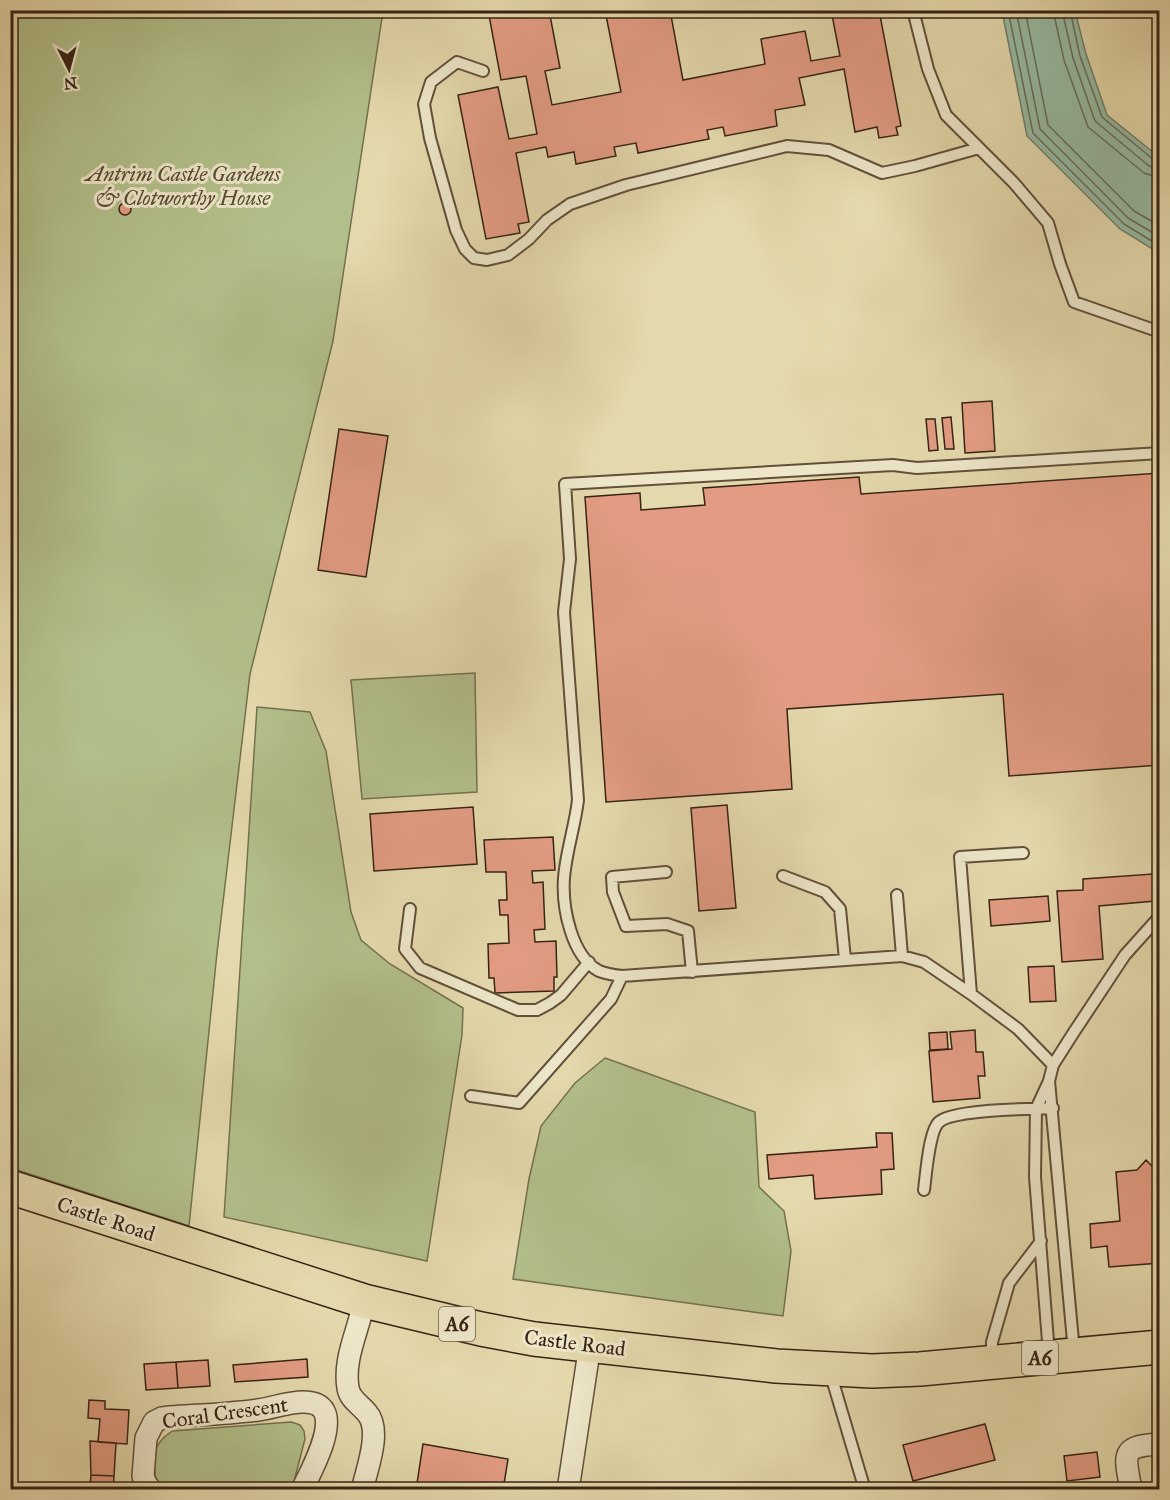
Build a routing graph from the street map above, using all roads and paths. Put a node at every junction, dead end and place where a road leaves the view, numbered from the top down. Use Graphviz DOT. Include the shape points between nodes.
graph roads {
  1 [pos="913,10"];
  2 [pos="483,71"];
  3 [pos="979,148"];
  4 [pos="1160,332"];
  5 [pos="1160,453"];
  6 [pos="1023,853"];
  7 [pos="666,872"];
  8 [pos="783,876"];
  9 [pos="897,895"];
  10 [pos="410,909"];
  11 [pos="1160,916"];
  12 [pos="902,956"];
  13 [pos="845,959"];
  14 [pos="589,962"];
  15 [pos="692,972"];
  16 [pos="622,976"];
  17 [pos="971,994"];
  18 [pos="1053,1065"];
  19 [pos="1049,1080"];
  20 [pos="471,1096"];
  21 [pos="1053,1108"];
  22 [pos="1036,1109"];
  23 [pos="10,1187"];
  24 [pos="924,1190"];
  25 [pos="1041,1240"];
  26 [pos="364,1301"];
  27 [pos="590,1345"];
  28 [pos="1160,1347"];
  29 [pos="1062,1356"];
  30 [pos="992,1362"];
  31 [pos="829,1370"];
  32 [pos="354,1401"];
  33 [pos="325,1416"];
  34 [pos="1160,1444"];
  35 [pos="151,1490"];
  36 [pos="302,1490"];
  37 [pos="362,1490"];
  38 [pos="568,1490"];
  39 [pos="865,1490"];
  40 [pos="1131,1490"];
  1 -- 3 [label="lane" via="928,69 946,115"];
  2 -- 3 [label="lane" via="457,62 431,82 424,104 456,230 474,258 487,260 508,255 570,204 626,185 788,146 829,150 882,173"];
  3 -- 4 [label="lane" via="1048,223 1074,302"];
  5 -- 14 [label="lane" via="565,484 570,559 564,612 578,800 564,897 573,938"];
  6 -- 17 [label="lane" via="960,857"];
  7 -- 15 [label="lane" via="612,877 613,891 626,926 667,924 688,931"];
  8 -- 13 [label="lane" via="825,892 840,909"];
  9 -- 12 [label="lane"];
  10 -- 14 [label="lane" via="405,949 420,968 518,1010 537,1010 561,995"];
  11 -- 18 [label="lane" via="1125,955"];
  12 -- 13 [label="lane"];
  12 -- 17 [label="lane" via="924,962"];
  13 -- 15 [label="lane"];
  14 -- 16 [label="lane" via="598,971"];
  15 -- 16 [label="lane"];
  16 -- 20 [label="lane" via="612,999 519,1103"];
  17 -- 18 [label="lane" via="1018,1029"];
  18 -- 19 [label="lane"];
  19 -- 21 [label="lane"];
  19 -- 22 [label="lane"];
  21 -- 22 [label="lane"];
  21 -- 29 [label="lane" via="1069,1281"];
  22 -- 24 [label="lane" via="953,1115 938,1123"];
  22 -- 25 [label="lane" via="1035,1177"];
  23 -- 26 [label="main road, Castle Road / A6"];
  25 -- 29 [label="lane"];
  25 -- 30 [label="lane" via="1009,1283 992,1342"];
  26 -- 27 [label="main road, Castle Road / A6" via="481,1329"];
  26 -- 32 [label="street" via="347,1370 348,1390"];
  27 -- 31 [label="main road, Castle Road / A6"];
  27 -- 38 [label="street"];
  28 -- 29 [label="main road, Castle Road / A6"];
  29 -- 30 [label="main road, Castle Road / A6"];
  30 -- 31 [label="main road, Castle Road / A6" via="920,1369"];
  31 -- 39 [label="lane"];
  32 -- 33 [label="street"];
  32 -- 37 [label="street" via="374,1426"];
  33 -- 35 [label="street, Coral Crescent" via="318,1405 304,1402 162,1418 151,1426 146,1438 143,1476"];
  33 -- 36 [label="street" via="323,1443"];
  34 -- 40 [label="street" via="1138,1445 1130,1450 1126,1457"];
}
